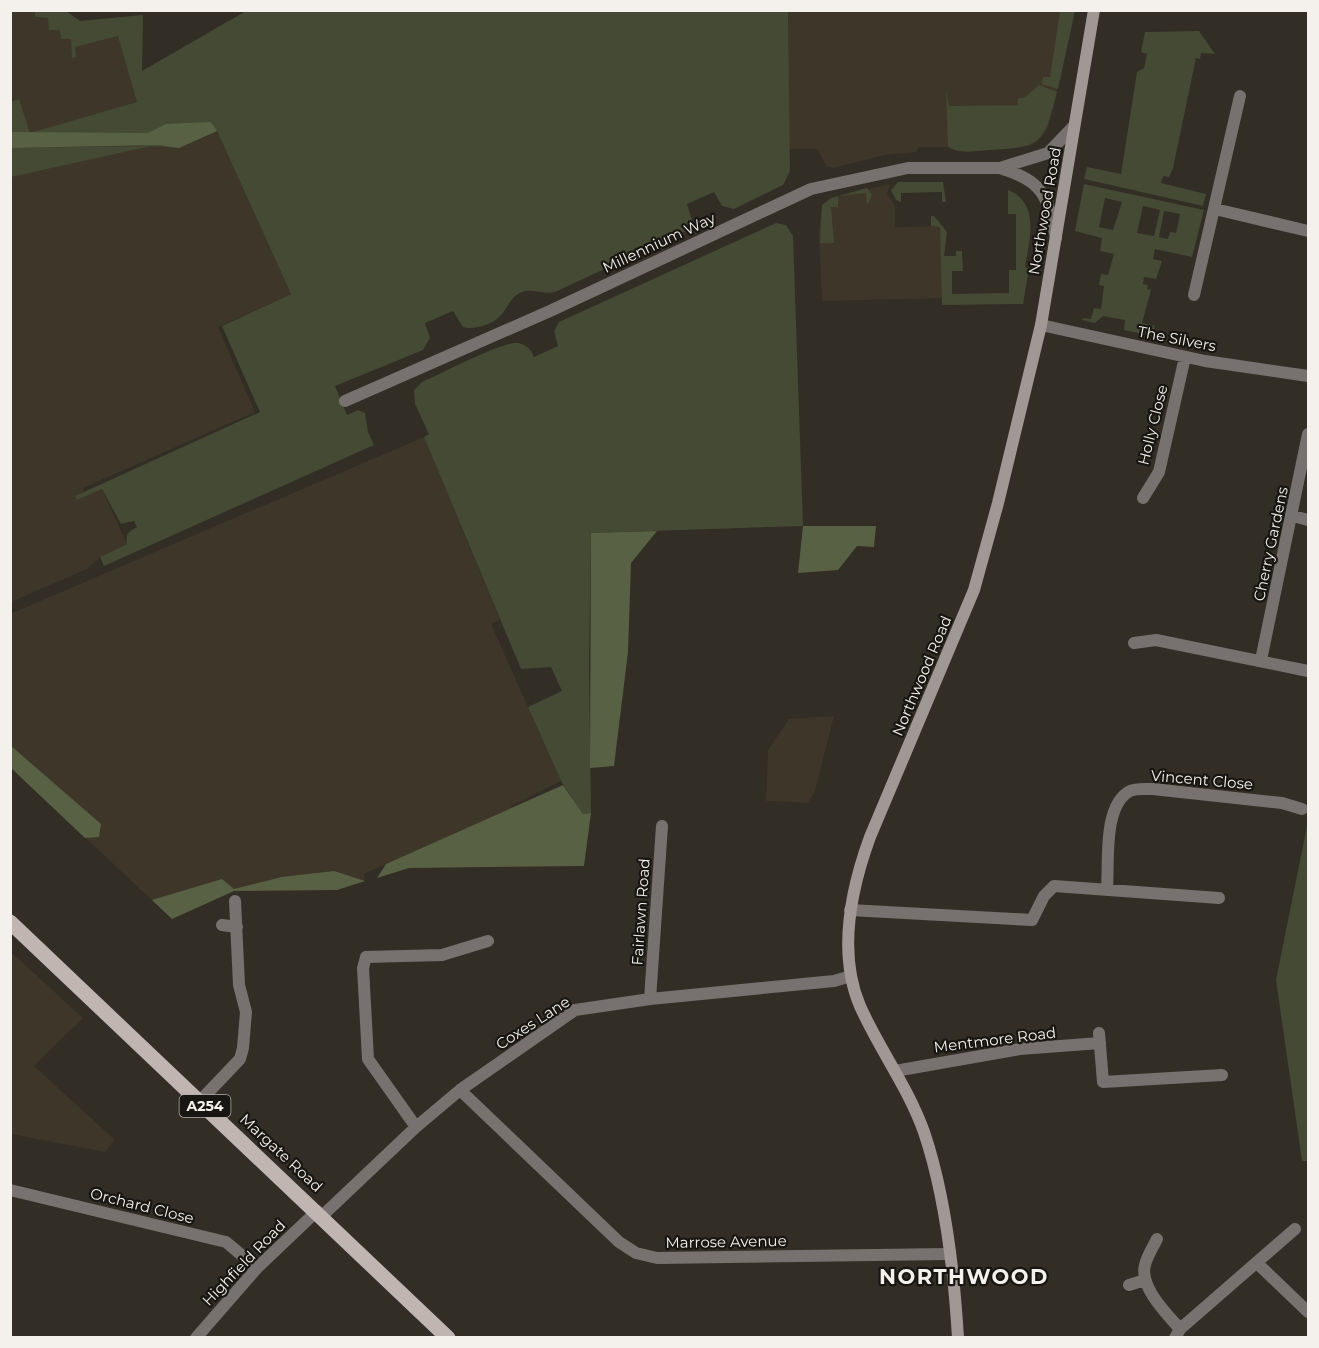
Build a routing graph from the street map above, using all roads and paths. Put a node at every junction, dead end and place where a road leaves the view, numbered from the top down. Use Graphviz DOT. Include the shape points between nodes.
graph roads {
  1 [pos="1094,10"];
  2 [pos="1240,96"];
  3 [pos="1074,126"];
  4 [pos="1000,168"];
  5 [pos="1215,210"];
  6 [pos="1308,231"];
  7 [pos="1056,239"];
  8 [pos="1194,296"];
  9 [pos="1041,325"];
  10 [pos="1185,357"];
  11 [pos="1308,376"];
  12 [pos="345,401"];
  13 [pos="1308,434"];
  14 [pos="1143,498"];
  15 [pos="1293,516"];
  16 [pos="1308,520"];
  17 [pos="1134,643"];
  18 [pos="1261,660"];
  19 [pos="1308,671"];
  20 [pos="1302,809"];
  21 [pos="662,826"];
  22 [pos="1107,888"];
  23 [pos="1219,898"];
  24 [pos="235,901"];
  25 [pos="850,910"];
  26 [pos="10,922"];
  27 [pos="222,925"];
  28 [pos="237,927"];
  29 [pos="488,941"];
  30 [pos="851,976"];
  31 [pos="650,999"];
  32 [pos="895,1071"];
  33 [pos="1222,1075"];
  34 [pos="460,1090"];
  35 [pos="200,1101"];
  36 [pos="416,1127"];
  37 [pos="10,1190"];
  38 [pos="319,1214"];
  39 [pos="1295,1229"];
  40 [pos="1157,1239"];
  41 [pos="949,1254"];
  42 [pos="1258,1264"];
  43 [pos="257,1268"];
  44 [pos="1145,1280"];
  45 [pos="1129,1285"];
  46 [pos="1308,1312"];
  47 [pos="1177,1333"];
  48 [pos="196,1338"];
  49 [pos="448,1338"];
  50 [pos="958,1338"];
  1 -- 3 [label="street, Northwood Road"];
  2 -- 5 [label="street"];
  3 -- 4 [label="street, Millennium Way" via="1048,153"];
  3 -- 7 [label="street, Northwood Road"];
  4 -- 7 [label="street, Millennium Way" via="1038,185 1045,196"];
  4 -- 12 [label="street, Millennium Way" via="908,168 811,189"];
  5 -- 6 [label="street"];
  5 -- 8 [label="street"];
  7 -- 9 [label="street, Northwood Road"];
  9 -- 10 [label="street, The Silvers"];
  9 -- 25 [label="street, Northwood Road" via="974,590 870,837"];
  10 -- 11 [label="street, The Silvers"];
  10 -- 14 [label="street, Holly Close" via="1159,472"];
  13 -- 15 [label="street, Cherry Gardens"];
  15 -- 16 [label="street"];
  15 -- 18 [label="street, Cherry Gardens"];
  17 -- 18 [label="street" via="1156,640"];
  18 -- 19 [label="street"];
  20 -- 22 [label="street, Vincent Close" via="1282,803 1131,790 1117,801 1112,814"];
  21 -- 31 [label="street, Fairlawn Road"];
  22 -- 23 [label="street"];
  22 -- 25 [label="street" via="1054,885 1032,920"];
  24 -- 28 [label="street"];
  25 -- 30 [label="street, Northwood Road"];
  26 -- 35 [label="main road, Margate Road / A254"];
  27 -- 28 [label="street"];
  28 -- 35 [label="street" via="238,985 246,1012 243,1048 240,1059"];
  29 -- 36 [label="street" via="442,955 366,957 363,968 368,1059"];
  30 -- 31 [label="street, Coxes Lane" via="754,991"];
  30 -- 32 [label="street, Northwood Road" via="860,1005"];
  31 -- 34 [label="street, Coxes Lane" via="575,1010"];
  32 -- 33 [label="street, Mentmore Road" via="1100,1038 1103,1082"];
  32 -- 41 [label="street, Northwood Road" via="931,1152"];
  34 -- 36 [label="street, Coxes Lane"];
  34 -- 41 [label="street, Marrose Avenue" via="619,1242 636,1253 657,1258"];
  35 -- 38 [label="main road, Margate Road / A254"];
  36 -- 38 [label="street, Coxes Lane"];
  37 -- 43 [label="street, Orchard Close" via="225,1242"];
  38 -- 43 [label="street, Highfield Road"];
  38 -- 49 [label="main road, Margate Road / A254"];
  39 -- 42 [label="street"];
  40 -- 44 [label="street" via="1144,1266"];
  41 -- 50 [label="street, Northwood Road"];
  42 -- 46 [label="street"];
  42 -- 47 [label="street"];
  43 -- 48 [label="street, Highfield Road"];
  44 -- 45 [label="street"];
  44 -- 47 [label="street"];
}
